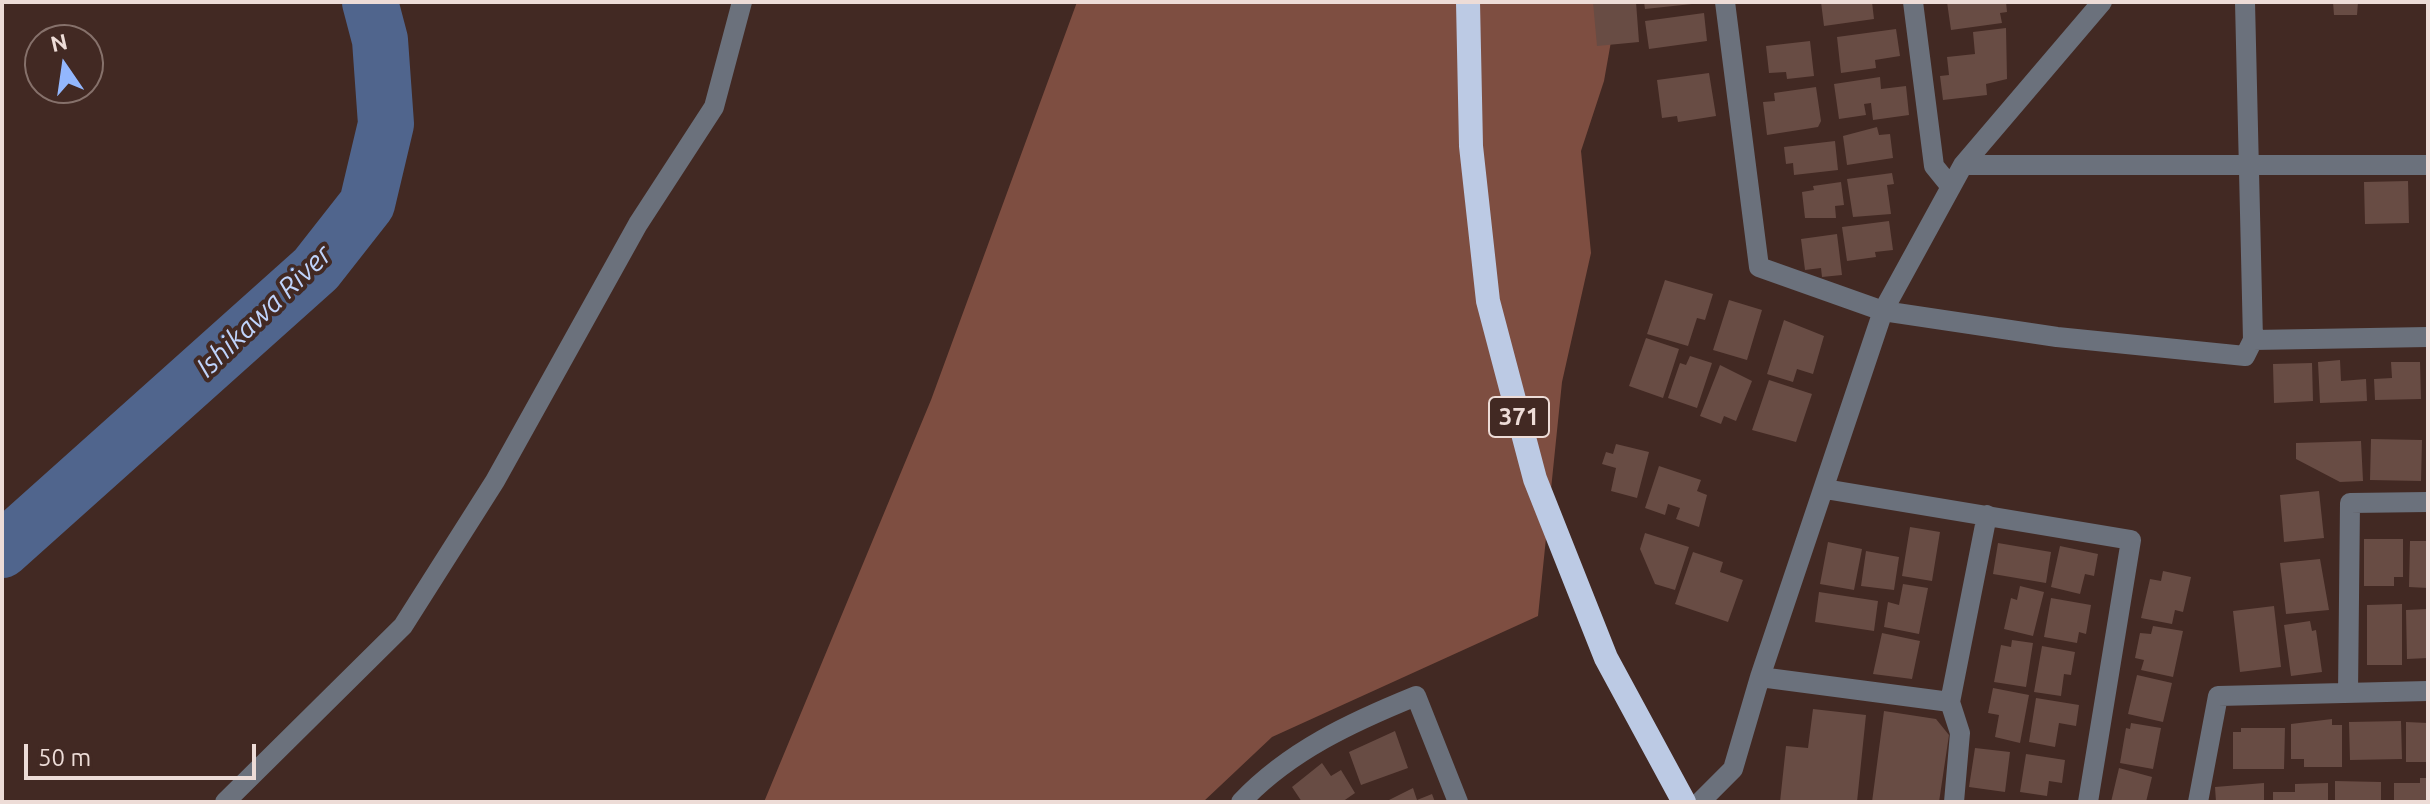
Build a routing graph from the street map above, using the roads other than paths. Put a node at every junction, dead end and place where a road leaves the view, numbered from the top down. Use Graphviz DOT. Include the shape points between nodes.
graph roads {
  1 [pos="742,2"];
  2 [pos="1468,2"];
  3 [pos="1725,2"];
  4 [pos="1913,2"];
  5 [pos="2102,2"];
  6 [pos="2245,2"];
  7 [pos="2247,163"];
  8 [pos="1963,165"];
  9 [pos="2428,165"];
  10 [pos="1951,187"];
  11 [pos="1883,311"];
  12 [pos="2428,337"];
  13 [pos="2253,340"];
  14 [pos="1825,489"];
  15 [pos="2428,502"];
  16 [pos="1987,515"];
  17 [pos="1760,677"];
  18 [pos="2428,691"];
  19 [pos="2348,693"];
  20 [pos="1950,702"];
  21 [pos="225,802"];
  22 [pos="1241,802"];
  23 [pos="1458,802"];
  24 [pos="1684,802"];
  25 [pos="1700,802"];
  26 [pos="1954,802"];
  27 [pos="2088,802"];
  28 [pos="2198,802"];
  1 -- 21 [label="street" via="714,107 638,224 495,481 403,626"];
  2 -- 24 [label="highway, 371" via="1471,146 1488,301 1535,479 1606,658"];
  3 -- 11 [label="street" via="1759,267"];
  4 -- 10 [label="street" via="1934,166"];
  5 -- 8 [label="street"];
  6 -- 7 [label="street"];
  7 -- 8 [label="street"];
  7 -- 9 [label="street"];
  7 -- 13 [label="street"];
  8 -- 10 [label="street"];
  10 -- 11 [label="street"];
  11 -- 13 [label="street" via="2057,337 2245,356"];
  11 -- 14 [label="street"];
  12 -- 13 [label="street"];
  14 -- 16 [label="street"];
  14 -- 17 [label="street"];
  15 -- 19 [label="street" via="2350,503"];
  16 -- 20 [label="street"];
  16 -- 27 [label="street" via="2131,540"];
  17 -- 20 [label="street"];
  17 -- 25 [label="street" via="1733,769"];
  18 -- 19 [label="street"];
  19 -- 28 [label="street" via="2218,696"];
  20 -- 26 [label="street" via="1960,733"];
  22 -- 23 [label="street" via="1261,780 1302,751 1352,722 1416,696"];
}
